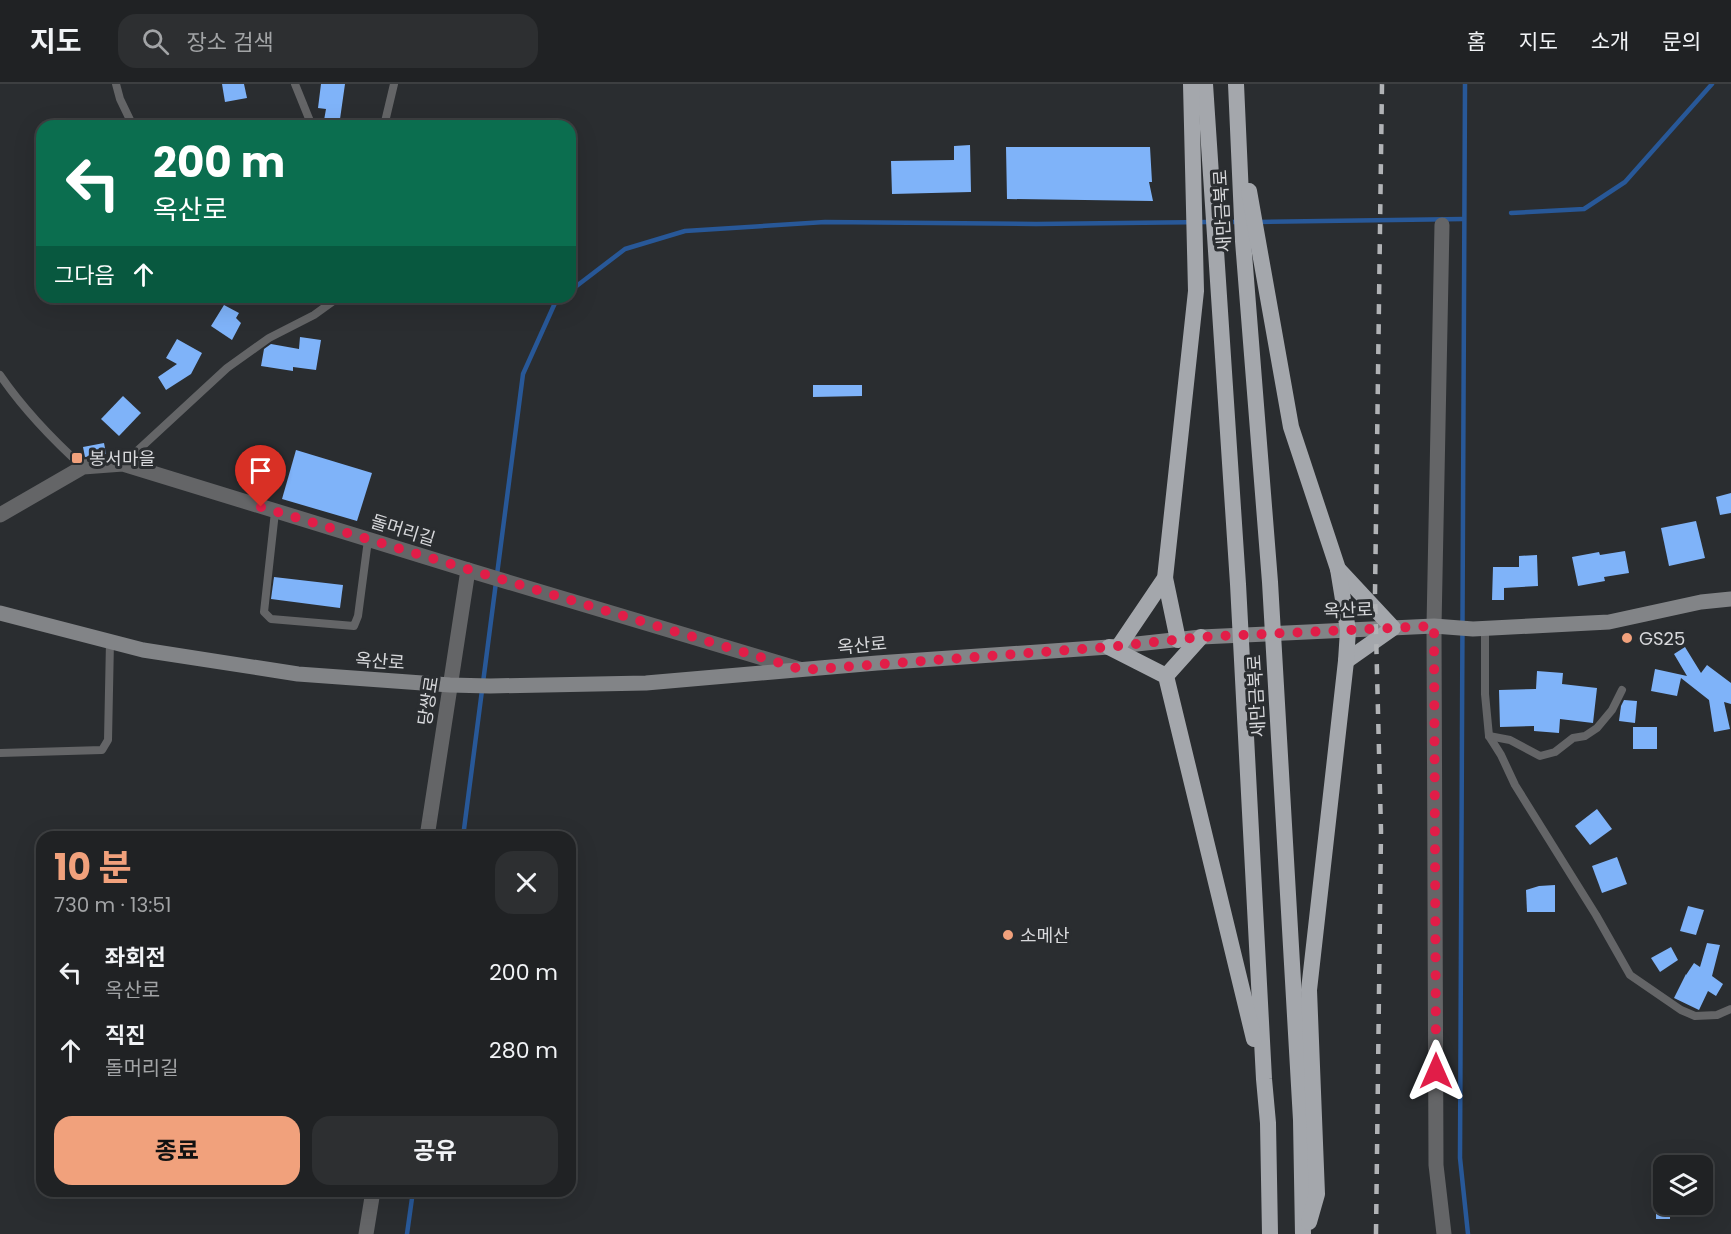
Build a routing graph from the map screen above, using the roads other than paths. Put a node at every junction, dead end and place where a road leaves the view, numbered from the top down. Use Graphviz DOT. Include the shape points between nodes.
graph roads {
  1 [pos="116,84"];
  2 [pos="295,84"];
  3 [pos="394,84"];
  4 [pos="1191,84"];
  5 [pos="1205,84"];
  6 [pos="1236,84"];
  7 [pos="130,120"];
  8 [pos="310,120"];
  9 [pos="385,120"];
  10 [pos="1442,225"];
  11 [pos="1250,241"];
  12 [pos="331,303"];
  13 [pos="0,375"];
  14 [pos="123,464"];
  15 [pos="83,466"];
  16 [pos="275,512"];
  17 [pos="0,515"];
  18 [pos="368,540"];
  19 [pos="1338,569"];
  20 [pos="468,570"];
  21 [pos="1165,578"];
  22 [pos="1731,599"];
  23 [pos="0,613"];
  24 [pos="1439,626"];
  25 [pos="1393,628"];
  26 [pos="1479,628"];
  27 [pos="1348,630"];
  28 [pos="1201,637"];
  29 [pos="1178,640"];
  30 [pos="110,641"];
  31 [pos="1114,646"];
  32 [pos="1346,661"];
  33 [pos="803,670"];
  34 [pos="1166,676"];
  35 [pos="457,685"];
  36 [pos="1622,690"];
  37 [pos="1489,736"];
  38 [pos="0,753"];
  39 [pos="428,831"];
  40 [pos="1731,1010"];
  41 [pos="1264,1079"];
  42 [pos="372,1197"];
  43 [pos="366,1234"];
  44 [pos="1270,1234"];
  45 [pos="1304,1234"];
  46 [pos="1444,1234"];
  1 -- 7 [label="lane"];
  2 -- 8 [label="lane"];
  3 -- 9 [label="lane"];
  4 -- 21 [label="highway" via="1196,291"];
  5 -- 41 [label="highway, 새만금북로" via="1238,584"];
  6 -- 11 [label="highway, 새만금북로"];
  10 -- 24 [label="street"];
  11 -- 19 [label="highway" via="1292,427"];
  11 -- 45 [label="highway, 새만금북로" via="1301,1120"];
  12 -- 14 [label="lane" via="269,338 227,368"];
  13 -- 15 [label="lane" via="46,432"];
  14 -- 15 [label="street, 돌머리길"];
  14 -- 16 [label="street, 돌머리길"];
  15 -- 17 [label="street, 돌머리길"];
  16 -- 18 [label="street, 돌머리길"];
  16 -- 18 [label="lane" via="264,612 271,619 354,626"];
  18 -- 20 [label="street, 돌머리길"];
  19 -- 25 [label="highway"];
  19 -- 27 [label="highway"];
  20 -- 33 [label="street, 돌머리길"];
  20 -- 35 [label="street, 당쌍로"];
  21 -- 29 [label="highway"];
  21 -- 31 [label="highway"];
  22 -- 26 [label="main road, 옥산로" via="1609,621"];
  23 -- 30 [label="main road, 옥산로"];
  24 -- 25 [label="main road, 옥산로"];
  24 -- 26 [label="main road, 옥산로"];
  24 -- 46 [label="street" via="1436,1165"];
  25 -- 27 [label="main road, 옥산로"];
  25 -- 32 [label="highway"];
  26 -- 37 [label="lane"];
  27 -- 28 [label="main road, 옥산로"];
  27 -- 32 [label="highway"];
  28 -- 29 [label="main road, 옥산로"];
  28 -- 34 [label="highway"];
  29 -- 31 [label="main road, 옥산로"];
  30 -- 35 [label="main road, 옥산로" via="143,650 298,674"];
  30 -- 38 [label="lane" via="108,740 102,750"];
  31 -- 33 [label="main road, 옥산로"];
  31 -- 34 [label="highway"];
  32 -- 45 [label="highway" via="1309,990 1317,1194"];
  33 -- 35 [label="main road, 옥산로" via="646,683"];
  34 -- 41 [label="highway"];
  35 -- 39 [label="street, 당쌍로"];
  36 -- 37 [label="lane" via="1597,728 1573,738 1555,752 1540,756 1510,740"];
  37 -- 40 [label="lane" via="1630,975 1695,1016"];
  41 -- 44 [label="highway, 새만금북로"];
  42 -- 43 [label="street"];
}
